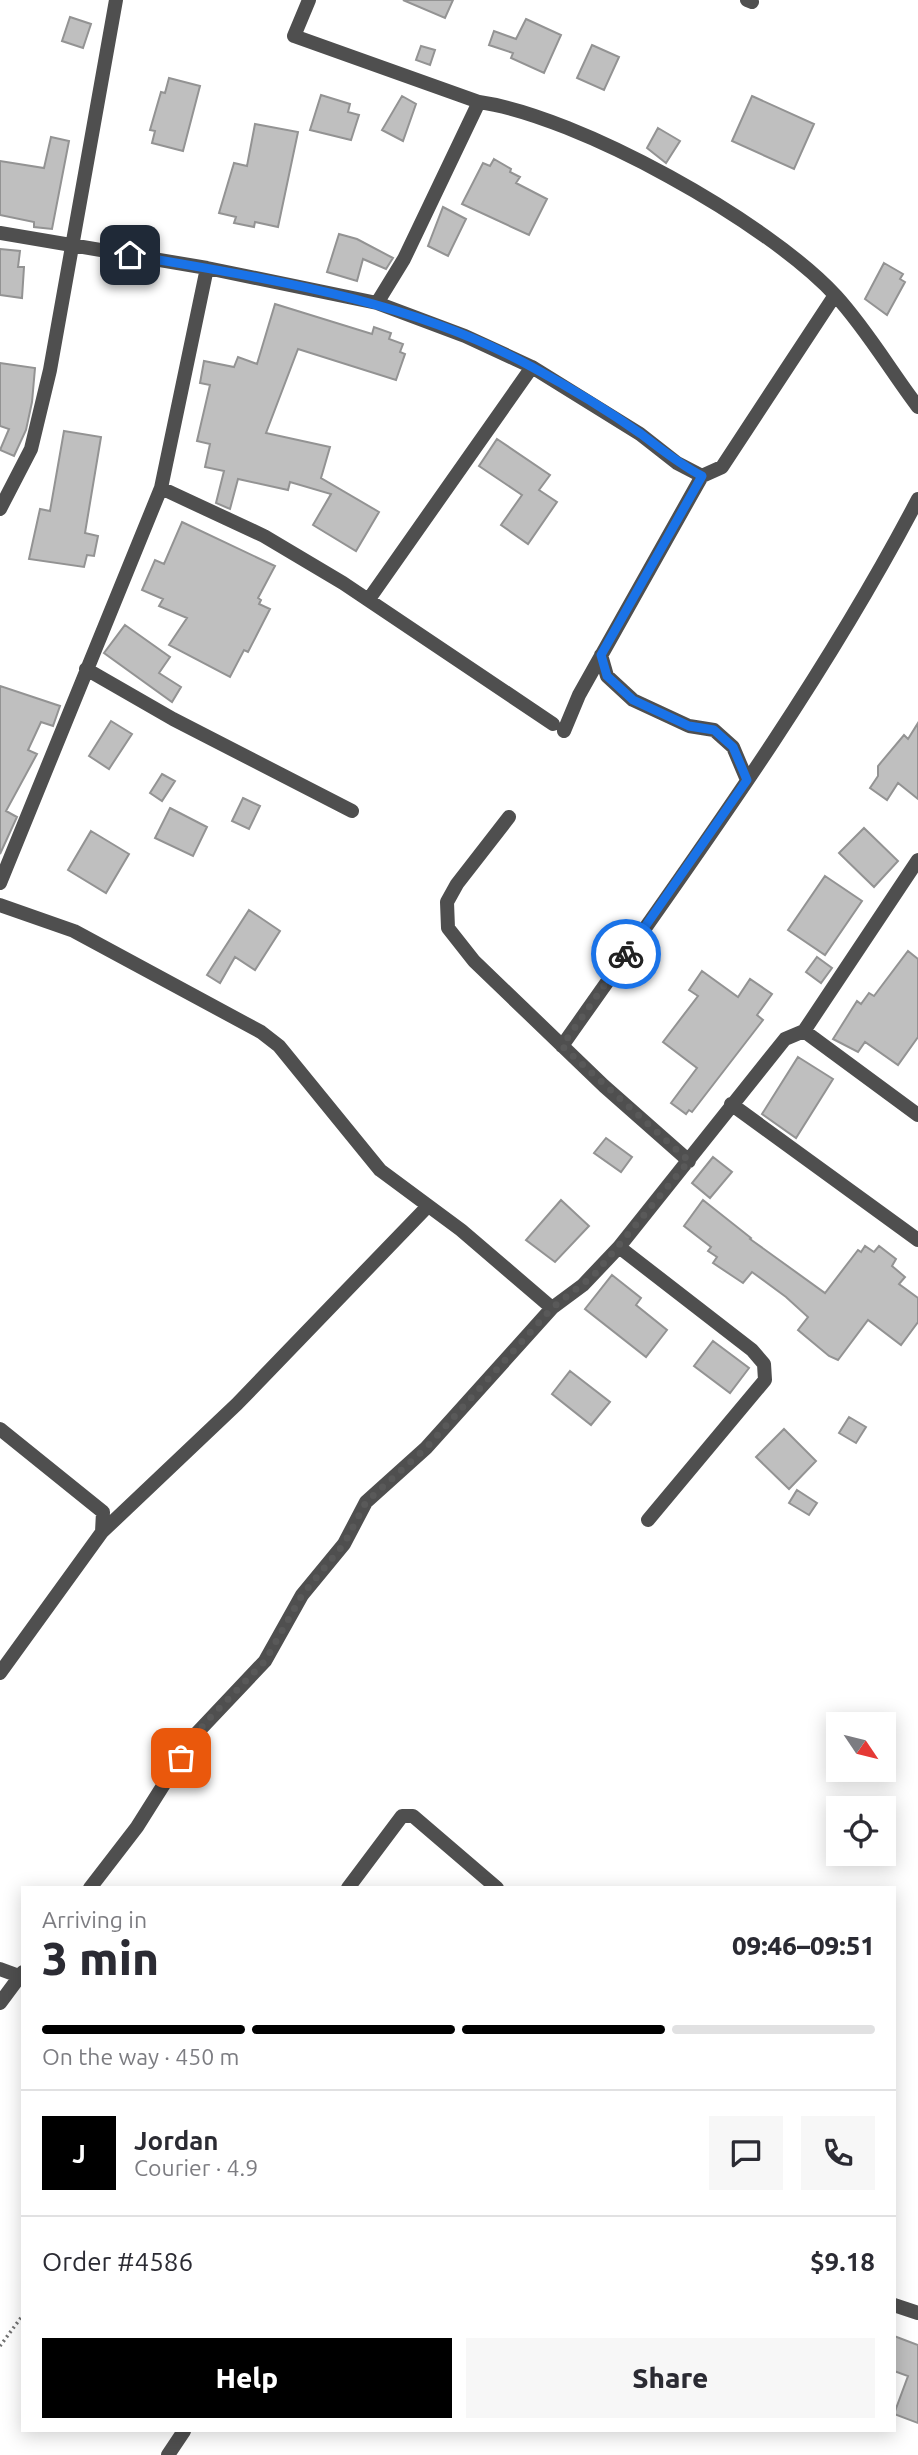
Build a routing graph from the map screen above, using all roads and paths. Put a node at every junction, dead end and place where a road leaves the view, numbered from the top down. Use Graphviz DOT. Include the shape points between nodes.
graph roads {
  1 [pos="116,0"];
  2 [pos="309,0"];
  3 [pos="479,102"];
  4 [pos="0,233"];
  5 [pos="72,245"];
  6 [pos="207,268"];
  7 [pos="835,295"];
  8 [pos="377,303"];
  9 [pos="531,366"];
  10 [pos="918,407"];
  11 [pos="702,476"];
  12 [pos="161,488"];
  13 [pos="918,499"];
  14 [pos="0,509"];
  15 [pos="369,599"];
  16 [pos="601,655"];
  17 [pos="86,669"];
  18 [pos="747,780"];
  19 [pos="352,811"];
  20 [pos="509,817"];
  21 [pos="918,860"];
  22 [pos="0,883"];
  23 [pos="0,905"];
  24 [pos="804,1031"];
  25 [pos="562,1046"];
  26 [pos="731,1104"];
  27 [pos="918,1115"];
  28 [pos="689,1161"];
  29 [pos="428,1206"];
  30 [pos="918,1240"];
  31 [pos="619,1247"];
  32 [pos="552,1308"];
  33 [pos="0,1429"];
  34 [pos="648,1520"];
  35 [pos="102,1532"];
  36 [pos="0,1673"];
  37 [pos="92,1886"];
  38 [pos="349,1886"];
  39 [pos="495,1886"];
  40 [pos="0,1969"];
  41 [pos="21,1974"];
  42 [pos="0,2003"];
  43 [pos="896,2306"];
  44 [pos="918,2313"];
  45 [pos="21,2318"];
  46 [pos="0,2346"];
  47 [pos="183,2432"];
  48 [pos="168,2455"];
  1 -- 5 [label="street"];
  2 -- 3 [label="street" via="294,36"];
  3 -- 7 [label="street" via="532,114 599,142 706,197 809,270"];
  3 -- 8 [label="street" via="404,259"];
  4 -- 5 [label="street"];
  5 -- 6 [label="street"];
  5 -- 14 [label="street" via="31,449"];
  6 -- 8 [label="street"];
  6 -- 12 [label="street"];
  7 -- 10 [label="street"];
  7 -- 11 [label="street" via="722,467"];
  8 -- 9 [label="street"];
  9 -- 11 [label="street"];
  9 -- 15 [label="street"];
  11 -- 16 [label="street"];
  12 -- 15 [label="street" via="264,536"];
  12 -- 17 [label="street"];
  13 -- 18 [label="street" via="813,682"];
  15 -- 16 [label="street" via="558,727"];
  16 -- 18 [label="street" via="607,676 633,700 689,726 714,730 733,747"];
  17 -- 19 [label="street"];
  17 -- 22 [label="street"];
  18 -- 25 [label="street"];
  20 -- 25 [label="street" via="447,902 449,928 474,961"];
  21 -- 24 [label="street"];
  23 -- 29 [label="street" via="74,931 261,1032 279,1046 380,1170"];
  24 -- 26 [label="street" via="785,1039"];
  24 -- 27 [label="street"];
  25 -- 28 [label="street"];
  26 -- 28 [label="street"];
  26 -- 30 [label="street"];
  28 -- 31 [label="street"];
  29 -- 32 [label="street"];
  29 -- 35 [label="street" via="237,1404"];
  31 -- 32 [label="street" via="588,1280"];
  31 -- 34 [label="street" via="764,1364 765,1380"];
  32 -- 37 [label="street" via="426,1448 366,1502 344,1544 302,1595 265,1661 195,1735 137,1827"];
  33 -- 35 [label="street" via="103,1512"];
  35 -- 36 [label="street"];
  38 -- 39 [label="street" via="402,1816 413,1816"];
  40 -- 41 [label="street"];
  41 -- 42 [label="street"];
  43 -- 44 [label="street"];
  45 -- 46 [label="path"];
  47 -- 48 [label="street"];
}
